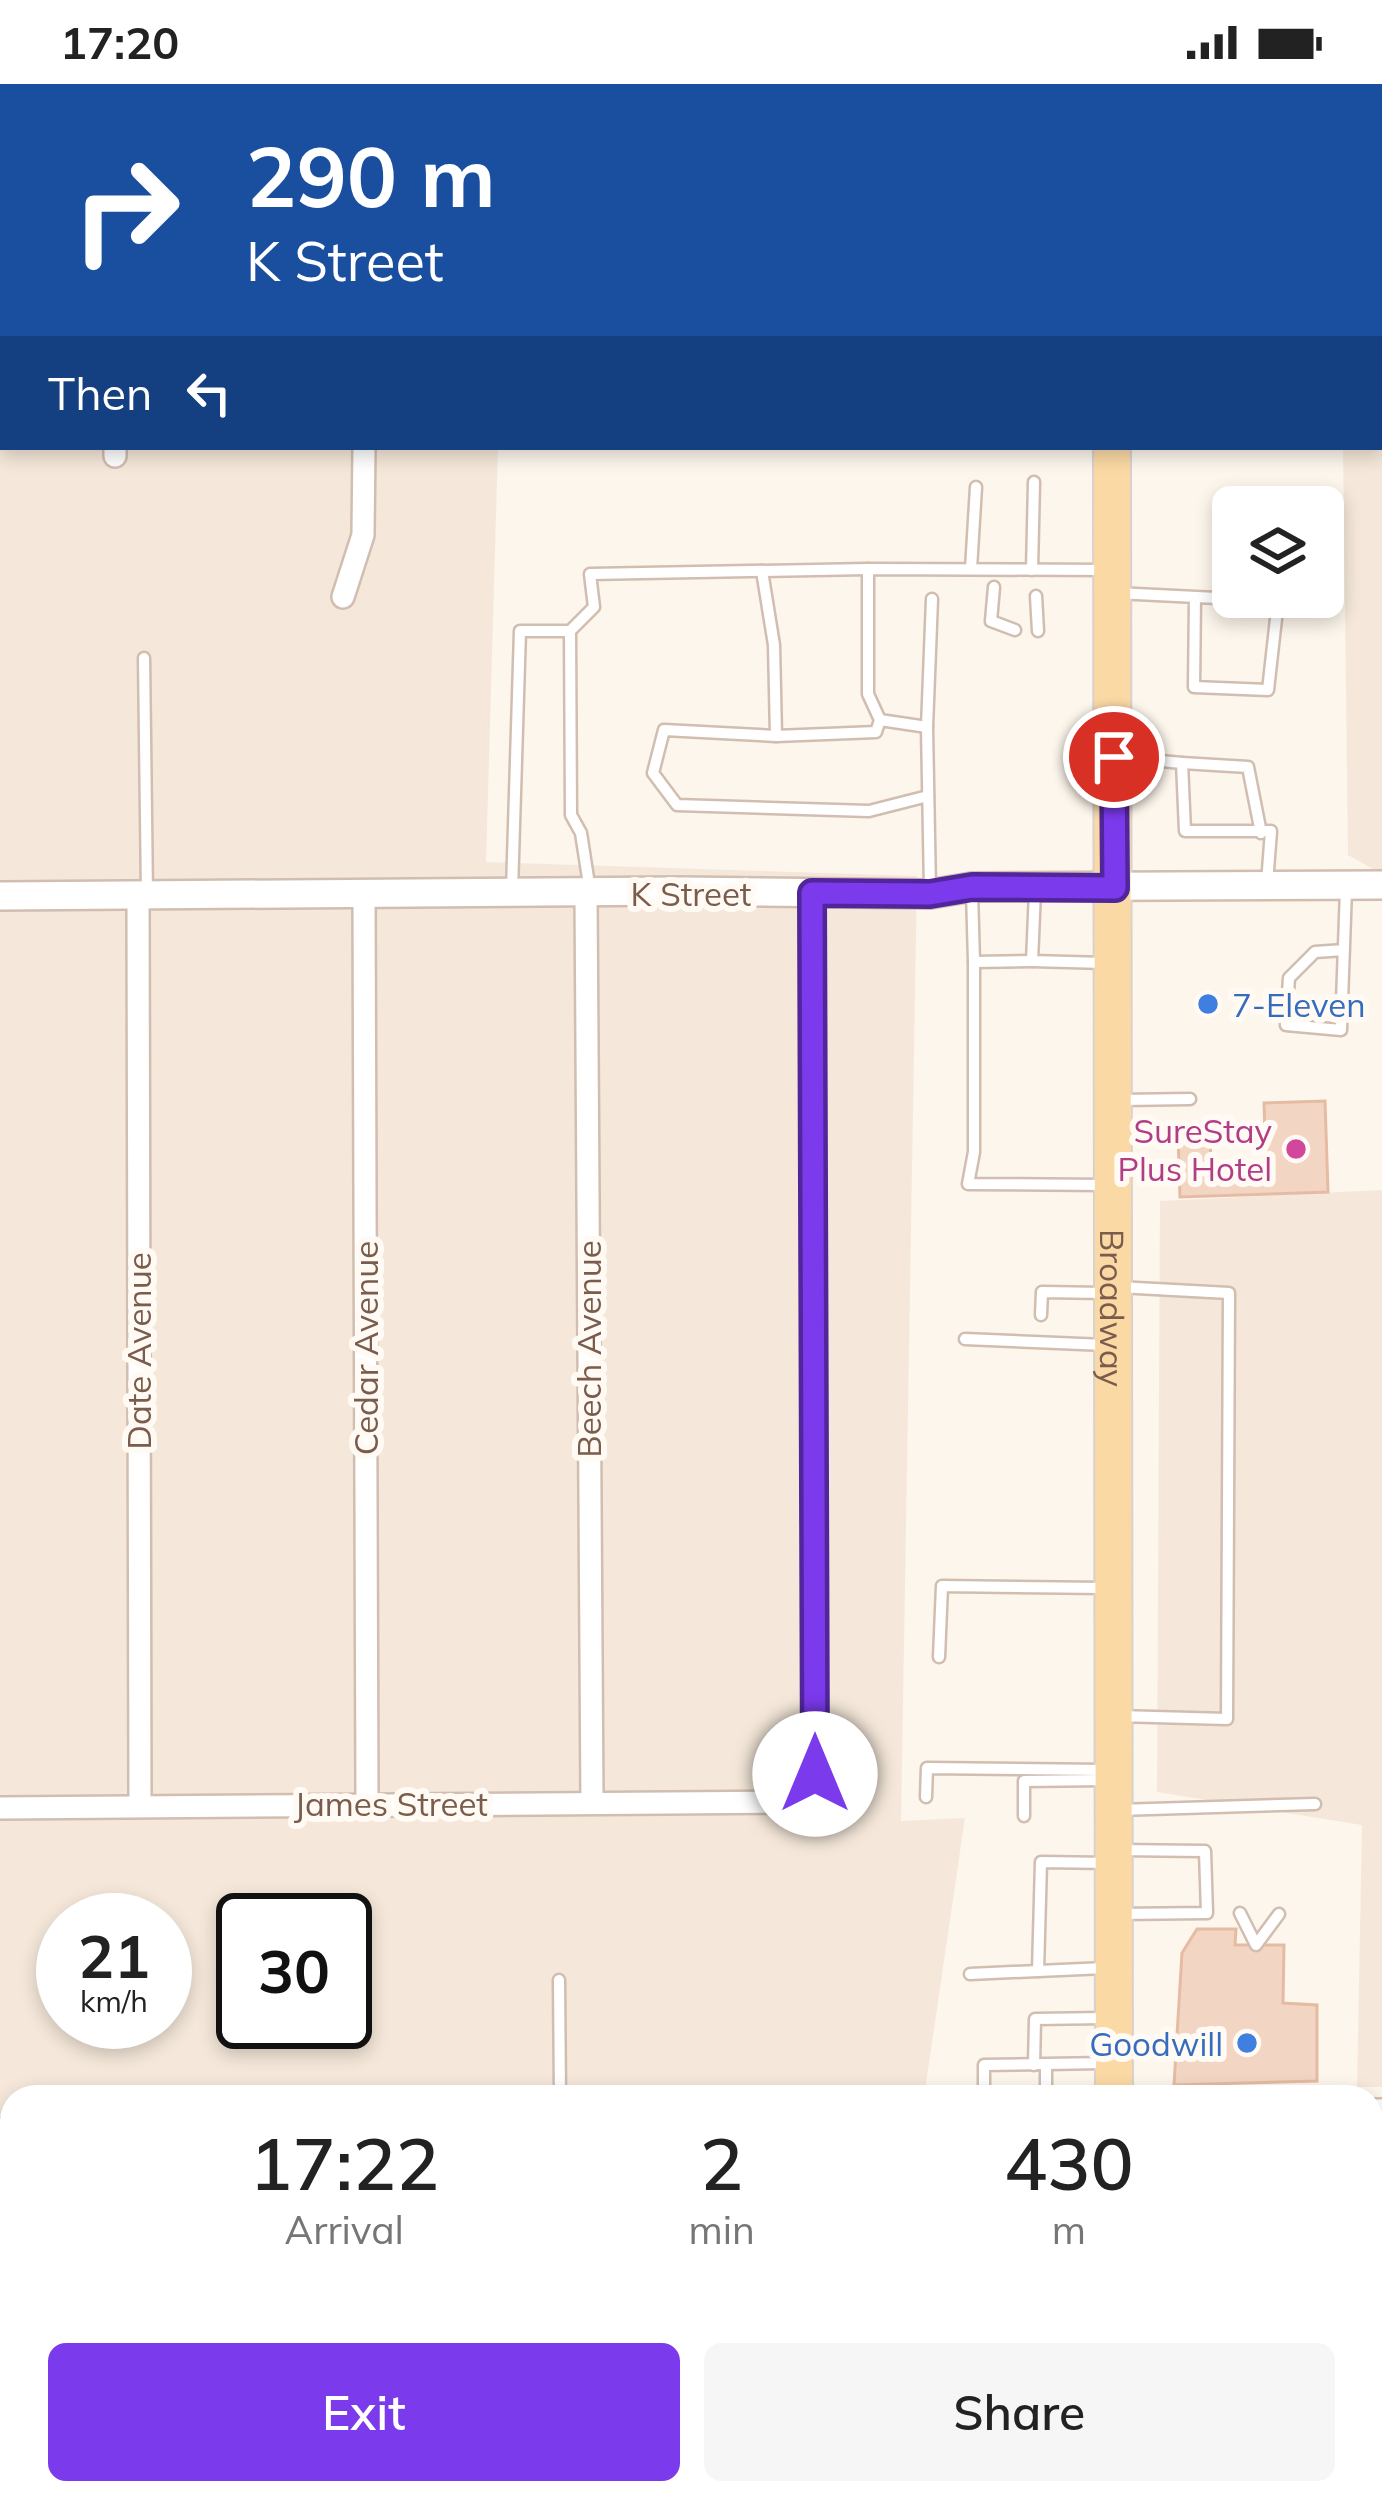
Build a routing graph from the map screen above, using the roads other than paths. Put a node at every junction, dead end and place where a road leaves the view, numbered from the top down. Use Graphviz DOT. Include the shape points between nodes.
graph roads {
  1 [pos="364,450"];
  2 [pos="1112,450"];
  3 [pos="1034,482"];
  4 [pos="976,487"];
  5 [pos="868,569"];
  6 [pos="971,569"];
  7 [pos="1032,570"];
  8 [pos="761,571"];
  9 [pos="1113,581"];
  10 [pos="994,587"];
  11 [pos="1036,596"];
  12 [pos="343,597"];
  13 [pos="1195,597"];
  14 [pos="932,599"];
  15 [pos="1015,630"];
  16 [pos="1038,631"];
  17 [pos="570,632"];
  18 [pos="144,658"];
  19 [pos="880,720"];
  20 [pos="927,727"];
  21 [pos="776,736"];
  22 [pos="1114,757"];
  23 [pos="1182,763"];
  24 [pos="928,796"];
  25 [pos="1261,833"];
  26 [pos="1346,885"];
  27 [pos="1382,885"];
  28 [pos="1267,886"];
  29 [pos="972,887"];
  30 [pos="1035,887"];
  31 [pos="1115,888"];
  32 [pos="364,893"];
  33 [pos="812,893"];
  34 [pos="512,894"];
  35 [pos="588,894"];
  36 [pos="930,894"];
  37 [pos="143,895"];
  38 [pos="0,896"];
  39 [pos="1344,950"];
  40 [pos="974,962"];
  41 [pos="1032,962"];
  42 [pos="1115,964"];
  43 [pos="1190,1099"];
  44 [pos="1115,1100"];
  45 [pos="1115,1185"];
  46 [pos="1114,1290"];
  47 [pos="1041,1316"];
  48 [pos="965,1339"];
  49 [pos="1114,1346"];
  50 [pos="1114,1588"];
  51 [pos="939,1658"];
  52 [pos="1114,1716"];
  53 [pos="1114,1787"];
  54 [pos="926,1797"];
  55 [pos="367,1803"];
  56 [pos="592,1803"];
  57 [pos="1315,1804"];
  58 [pos="140,1806"];
  59 [pos="0,1808"];
  60 [pos="1024,1816"];
  61 [pos="1114,1857"];
  62 [pos="1240,1913"];
  63 [pos="1114,1914"];
  64 [pos="1279,1914"];
  65 [pos="1114,1968"];
  66 [pos="1038,1971"];
  67 [pos="970,1974"];
  68 [pos="559,1980"];
  69 [pos="1114,2018"];
  70 [pos="1040,2065"];
  71 [pos="1114,2080"];
  72 [pos="560,2085"];
  73 [pos="984,2085"];
  74 [pos="1044,2085"];
  1 -- 12 [label="street" via="363,536"];
  2 -- 9 [label="main road, Broadway"];
  3 -- 7 [label="lane"];
  4 -- 6 [label="lane"];
  5 -- 6 [label="lane"];
  5 -- 8 [label="lane"];
  5 -- 19 [label="lane" via="868,694"];
  6 -- 7 [label="lane"];
  7 -- 9 [label="lane"];
  8 -- 17 [label="lane" via="590,574 593,607"];
  8 -- 21 [label="lane" via="774,645"];
  9 -- 13 [label="lane"];
  9 -- 22 [label="main road, Broadway"];
  10 -- 15 [label="lane" via="991,621"];
  11 -- 16 [label="lane"];
  13 -- 13 [label="lane" via="1278,601 1268,690 1193,687"];
  14 -- 20 [label="lane"];
  17 -- 34 [label="lane" via="520,631"];
  17 -- 35 [label="lane" via="572,815"];
  18 -- 37 [label="lane"];
  19 -- 20 [label="lane"];
  19 -- 21 [label="lane" via="876,732"];
  20 -- 24 [label="lane"];
  21 -- 24 [label="lane" via="664,730 653,773 677,805 869,811"];
  22 -- 23 [label="lane"];
  22 -- 31 [label="main road, Broadway"];
  23 -- 25 [label="lane" via="1248,766"];
  23 -- 25 [label="lane" via="1185,831"];
  24 -- 36 [label="lane"];
  25 -- 28 [label="lane" via="1271,831"];
  26 -- 27 [label="street, K Street"];
  26 -- 28 [label="street, K Street"];
  26 -- 39 [label="lane"];
  28 -- 31 [label="street, K Street"];
  29 -- 30 [label="street, K Street"];
  29 -- 36 [label="street, K Street"];
  29 -- 40 [label="lane"];
  30 -- 31 [label="street, K Street"];
  30 -- 41 [label="lane"];
  31 -- 42 [label="main road, Broadway"];
  32 -- 34 [label="street, K Street"];
  32 -- 37 [label="street, K Street"];
  32 -- 55 [label="street, Cedar Avenue"];
  33 -- 35 [label="street, K Street"];
  33 -- 36 [label="street, K Street"];
  33 -- 56 [label="street, James Street" via="815,1774 803,1796 782,1802"];
  34 -- 35 [label="street, K Street"];
  35 -- 56 [label="street, Beech Avenue"];
  37 -- 38 [label="street, K Street"];
  37 -- 58 [label="street, Date Avenue"];
  39 -- 39 [label="lane" via="1341,1030 1286,1025 1289,978 1316,952"];
  40 -- 41 [label="lane"];
  40 -- 45 [label="lane" via="968,1184"];
  41 -- 42 [label="lane"];
  42 -- 44 [label="main road, Broadway"];
  43 -- 44 [label="lane"];
  44 -- 45 [label="main road, Broadway"];
  45 -- 46 [label="main road, Broadway"];
  46 -- 47 [label="lane" via="1042,1292"];
  46 -- 49 [label="main road, Broadway"];
  46 -- 52 [label="lane" via="1229,1293 1227,1719"];
  48 -- 49 [label="lane"];
  49 -- 50 [label="main road, Broadway"];
  50 -- 51 [label="lane" via="942,1586"];
  50 -- 52 [label="main road, Broadway"];
  52 -- 53 [label="main road, Broadway"];
  53 -- 54 [label="lane" via="927,1768"];
  53 -- 57 [label="lane"];
  53 -- 60 [label="lane" via="1024,1781"];
  53 -- 61 [label="main road, Broadway"];
  55 -- 56 [label="street, James Street"];
  55 -- 58 [label="street, James Street"];
  58 -- 59 [label="street, James Street"];
  61 -- 63 [label="main road, Broadway"];
  61 -- 63 [label="lane" via="1205,1851 1207,1913"];
  61 -- 66 [label="lane" via="1041,1862"];
  62 -- 64 [label="lane" via="1256,1945"];
  63 -- 65 [label="main road, Broadway"];
  65 -- 66 [label="lane"];
  65 -- 69 [label="main road, Broadway"];
  66 -- 67 [label="lane"];
  68 -- 72 [label="lane"];
  69 -- 70 [label="lane" via="1035,2019"];
  69 -- 71 [label="main road, Broadway"];
  70 -- 71 [label="lane"];
  70 -- 73 [label="lane" via="984,2066"];
  70 -- 74 [label="lane"];
}
